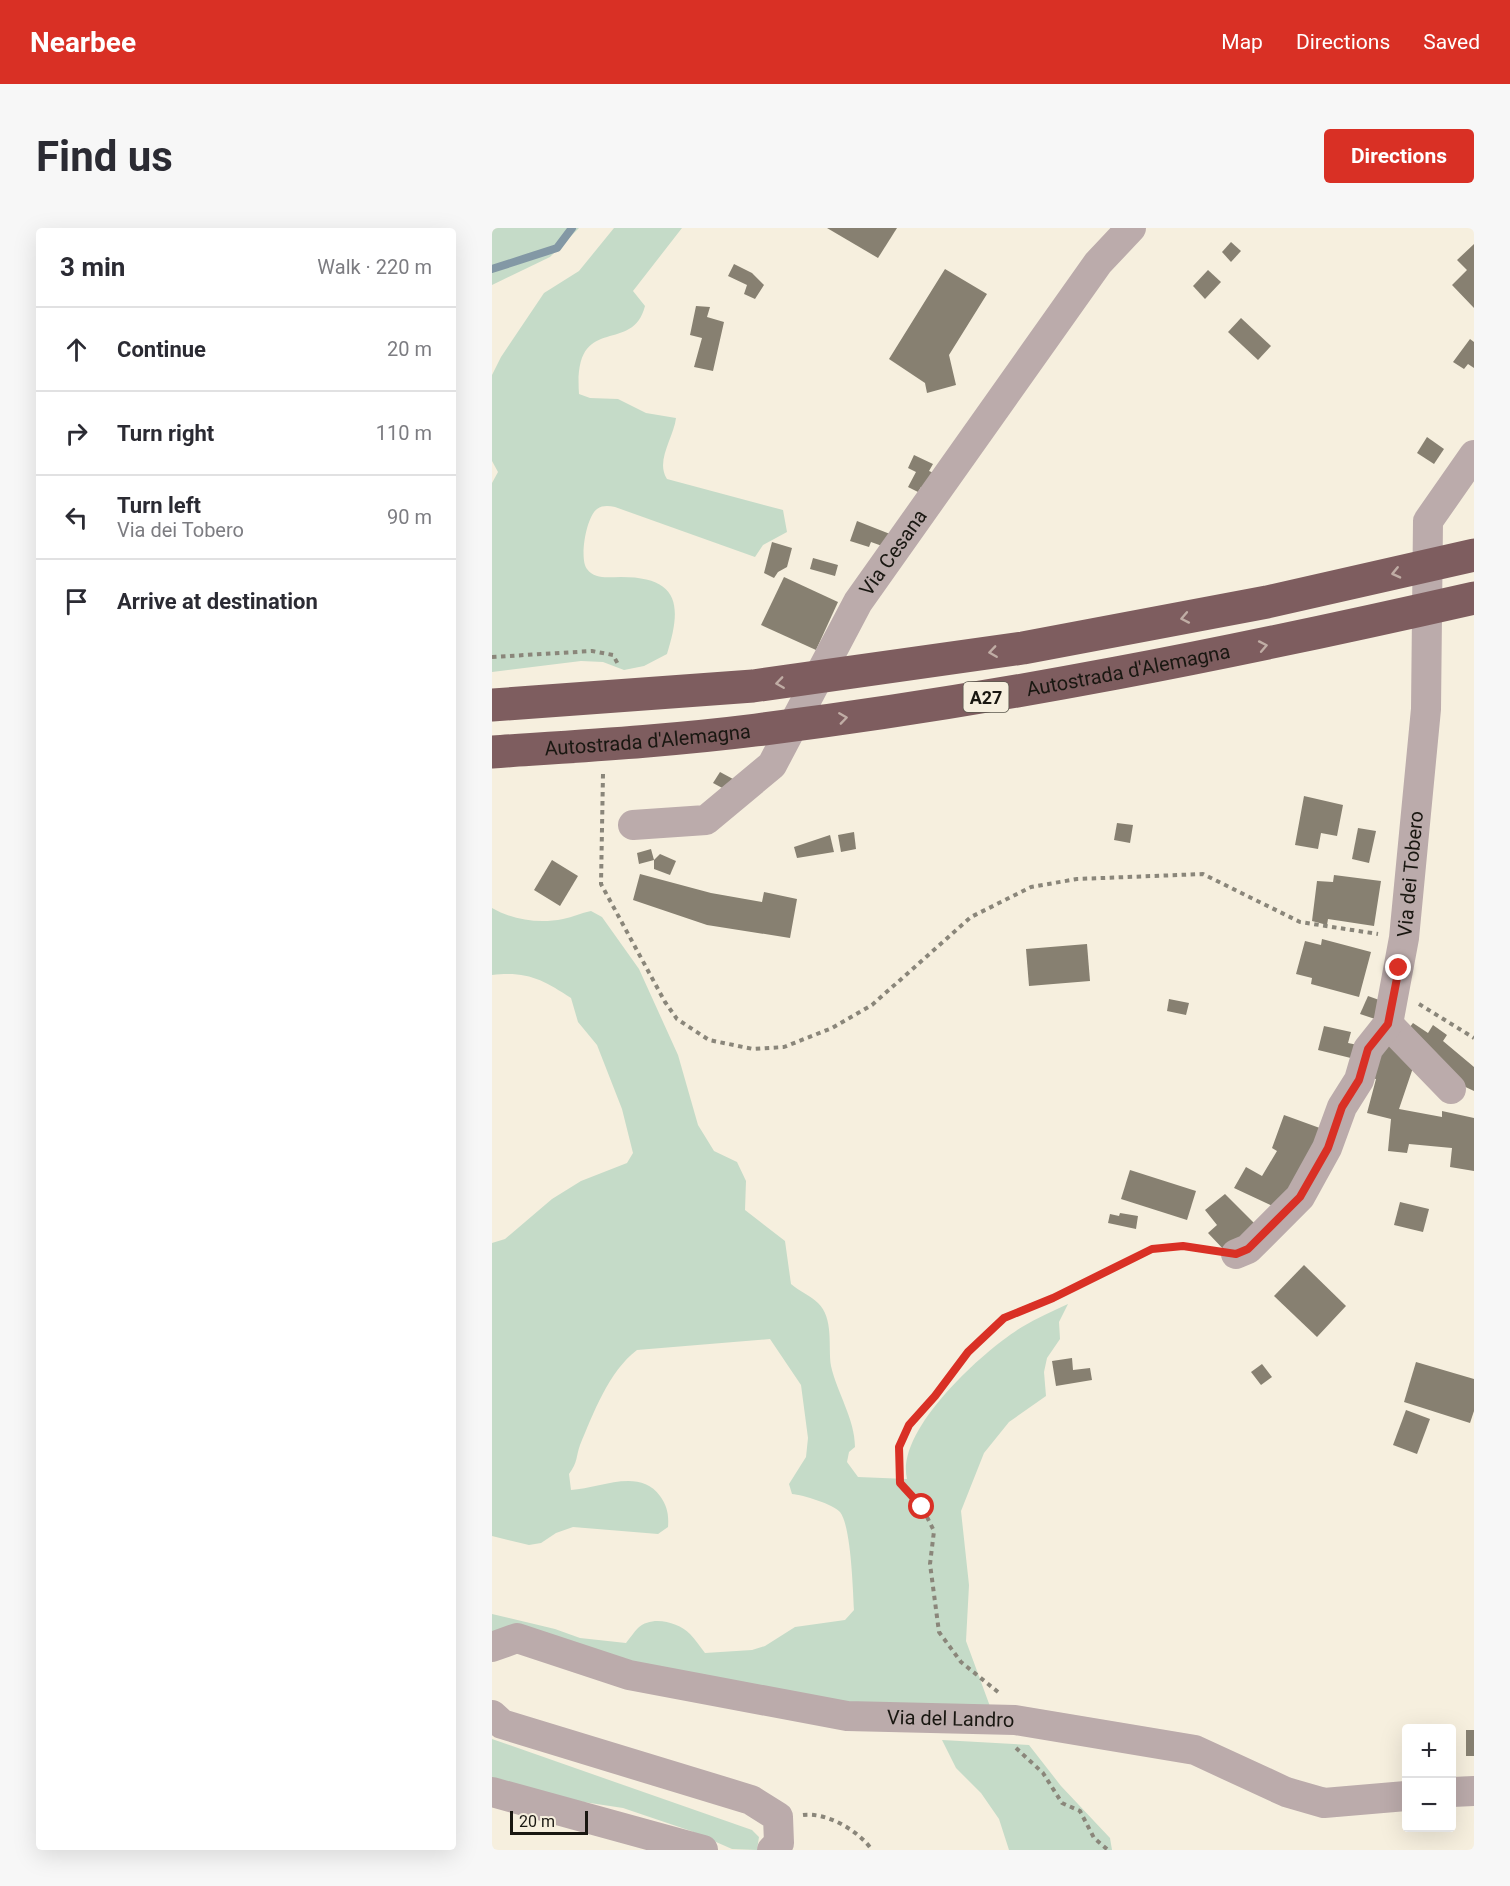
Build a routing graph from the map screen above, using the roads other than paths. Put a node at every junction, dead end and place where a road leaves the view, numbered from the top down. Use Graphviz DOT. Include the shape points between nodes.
graph roads {
  1 [pos="1131,228"];
  2 [pos="1474,455"];
  3 [pos="1474,555"];
  4 [pos="1474,598"];
  5 [pos="492,705"];
  6 [pos="492,752"];
  7 [pos="633,825"];
  8 [pos="1388,1024"];
  9 [pos="1451,1089"];
  10 [pos="1236,1254"];
  11 [pos="492,1647"];
  12 [pos="492,1715"];
  13 [pos="1474,1791"];
  14 [pos="492,1792"];
  15 [pos="1456,1792"];
  16 [pos="1402,1796"];
  17 [pos="703,1850"];
  18 [pos="772,1850"];
  1 -- 7 [label="street, Via Cesana" via="1098,262 858,602 772,765 706,820"];
  2 -- 8 [label="street, Via dei Tobero" via="1428,521 1426,709 1404,938"];
  3 -- 5 [label="highway, A27, one-way, bridge" via="1267,602 1023,648 753,686"];
  6 -- 4 [label="highway, Autostrada d'Alemagna / A27, one-way, bridge" via="755,730 1028,691 1270,645"];
  8 -- 9 [label="street"];
  8 -- 10 [label="street, Via dei Tobero" via="1368,1049 1359,1080 1342,1107 1328,1148 1300,1197 1248,1249"];
  11 -- 16 [label="street, Via del Landro" via="517,1638 629,1675 847,1716 1002,1720 1195,1750 1286,1792 1324,1803"];
  12 -- 18 [label="street" via="502,1724 751,1800 778,1817 779,1843"];
  13 -- 15 [label="street"];
  14 -- 17 [label="street"];
}
